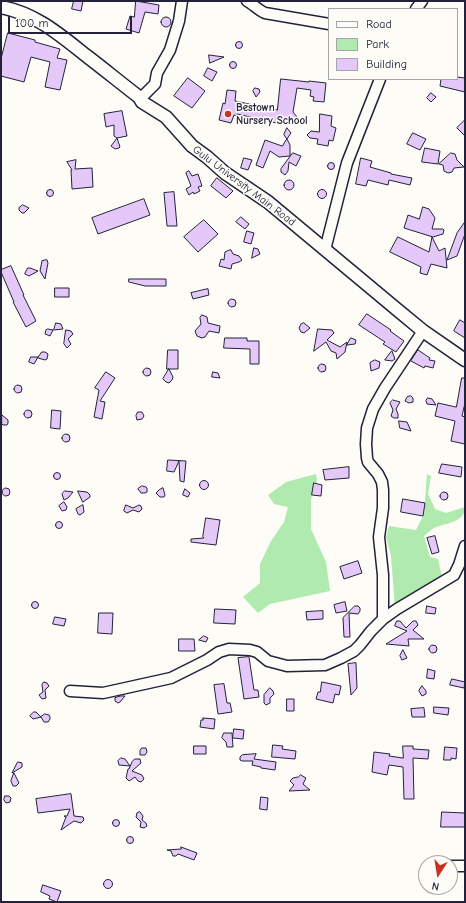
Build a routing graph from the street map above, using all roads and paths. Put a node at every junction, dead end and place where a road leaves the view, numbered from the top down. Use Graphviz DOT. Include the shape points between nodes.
graph roads {
  1 [pos="182,1"];
  2 [pos="247,1"];
  3 [pos="1,7"];
  4 [pos="328,24"];
  5 [pos="380,80"];
  6 [pos="140,99"];
  7 [pos="326,250"];
  8 [pos="423,331"];
  9 [pos="465,360"];
  10 [pos="465,546"];
  11 [pos="384,619"];
  12 [pos="70,691"];
  1 -- 6 [label="street" via="170,50 157,72 155,84"];
  2 -- 4 [label="street" via="265,13"];
  3 -- 6 [label="street, Gulu University Main Road" via="39,20"];
  5 -- 7 [label="street" via="347,163"];
  6 -- 7 [label="street, Gulu University Main Road" via="166,117 192,146 225,173 268,202"];
  7 -- 8 [label="street, Gulu University Main Road"];
  8 -- 9 [label="street, Gulu University Main Road"];
  8 -- 11 [label="street" via="385,388 367,428 368,462 378,474 383,490 379,537"];
  10 -- 11 [label="street" via="454,575"];
  11 -- 12 [label="street" via="354,651 324,665 281,664 268,661 257,652 229,649 171,678 103,693"];
}
